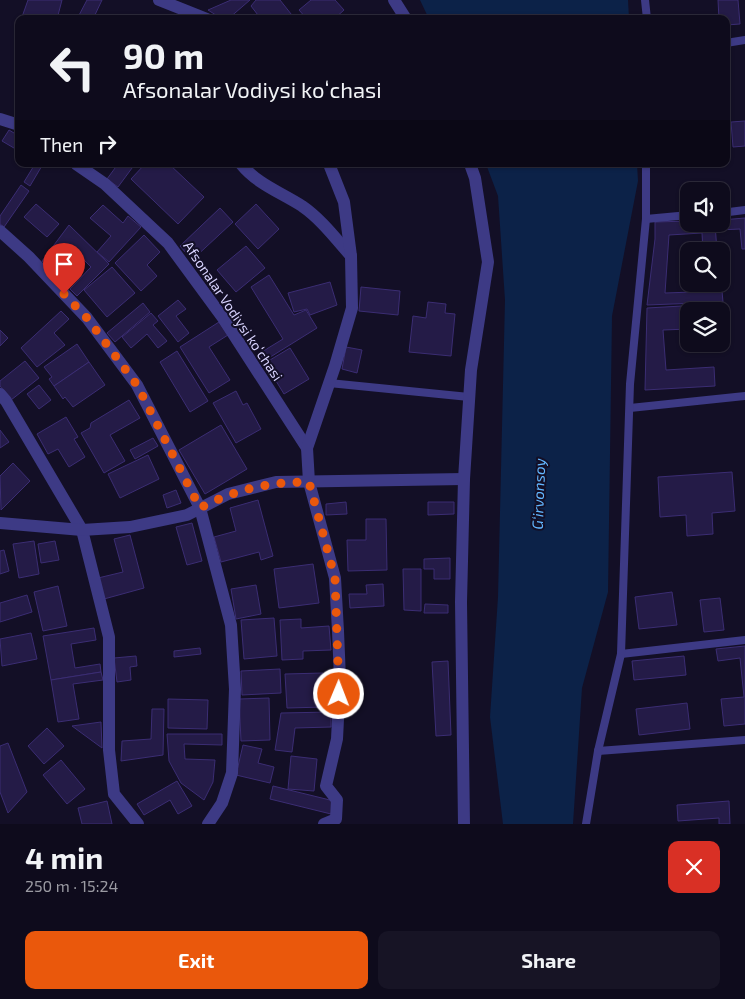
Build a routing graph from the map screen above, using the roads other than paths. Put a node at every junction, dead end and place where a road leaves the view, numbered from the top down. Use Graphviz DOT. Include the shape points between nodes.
graph roads {
  1 [pos="159,0"];
  2 [pos="394,0"];
  3 [pos="645,0"];
  4 [pos="197,15"];
  5 [pos="403,15"];
  6 [pos="647,15"];
  7 [pos="745,40"];
  8 [pos="730,43"];
  9 [pos="0,119"];
  10 [pos="15,124"];
  11 [pos="80,167"];
  12 [pos="244,167"];
  13 [pos="330,167"];
  14 [pos="471,167"];
  15 [pos="646,167"];
  16 [pos="745,210"];
  17 [pos="730,212"];
  18 [pos="680,217"];
  19 [pos="646,219"];
  20 [pos="0,232"];
  21 [pos="351,256"];
  22 [pos="329,383"];
  23 [pos="0,394"];
  24 [pos="745,396"];
  25 [pos="469,397"];
  26 [pos="630,408"];
  27 [pos="307,448"];
  28 [pos="464,479"];
  29 [pos="309,482"];
  30 [pos="200,508"];
  31 [pos="0,523"];
  32 [pos="82,530"];
  33 [pos="745,640"];
  34 [pos="621,654"];
  35 [pos="745,740"];
  36 [pos="598,751"];
  37 [pos="138,824"];
  38 [pos="208,824"];
  39 [pos="324,824"];
  40 [pos="464,824"];
  41 [pos="586,824"];
  1 -- 4 [label="street"];
  2 -- 5 [label="street"];
  3 -- 6 [label="lane"];
  7 -- 8 [label="lane"];
  9 -- 10 [label="street"];
  11 -- 27 [label="street, Afsonalar Vodiysi koʻchasi" via="105,184 168,243 223,318"];
  12 -- 21 [label="street" via="259,182 303,207"];
  13 -- 21 [label="street, Afsonalar Vodiysi koʻchasi" via="344,202"];
  14 -- 25 [label="street" via="488,262"];
  15 -- 19 [label="lane"];
  16 -- 17 [label="lane"];
  18 -- 19 [label="lane"];
  19 -- 26 [label="lane"];
  20 -- 30 [label="street" via="30,257 87,318 137,385"];
  21 -- 22 [label="street, Afsonalar Vodiysi koʻchasi" via="352,308"];
  22 -- 25 [label="lane"];
  22 -- 27 [label="street, Afsonalar Vodiysi koʻchasi"];
  23 -- 32 [label="street"];
  24 -- 26 [label="lane"];
  25 -- 28 [label="street"];
  26 -- 34 [label="lane"];
  27 -- 29 [label="street, Afsonalar Vodiysi koʻchasi"];
  28 -- 29 [label="street"];
  28 -- 40 [label="street" via="461,602"];
  29 -- 30 [label="street" via="267,485 228,494"];
  29 -- 39 [label="street, Afsonalar Vodiysi koʻchasi" via="335,578 338,631 337,739 326,786 337,800 336,819"];
  30 -- 32 [label="street" via="130,527"];
  30 -- 38 [label="street" via="231,625 236,689 232,772 222,803"];
  31 -- 32 [label="street"];
  32 -- 37 [label="street" via="110,637 109,750 114,794"];
  33 -- 34 [label="lane"];
  34 -- 36 [label="lane"];
  35 -- 36 [label="lane"];
  36 -- 41 [label="lane"];
}
